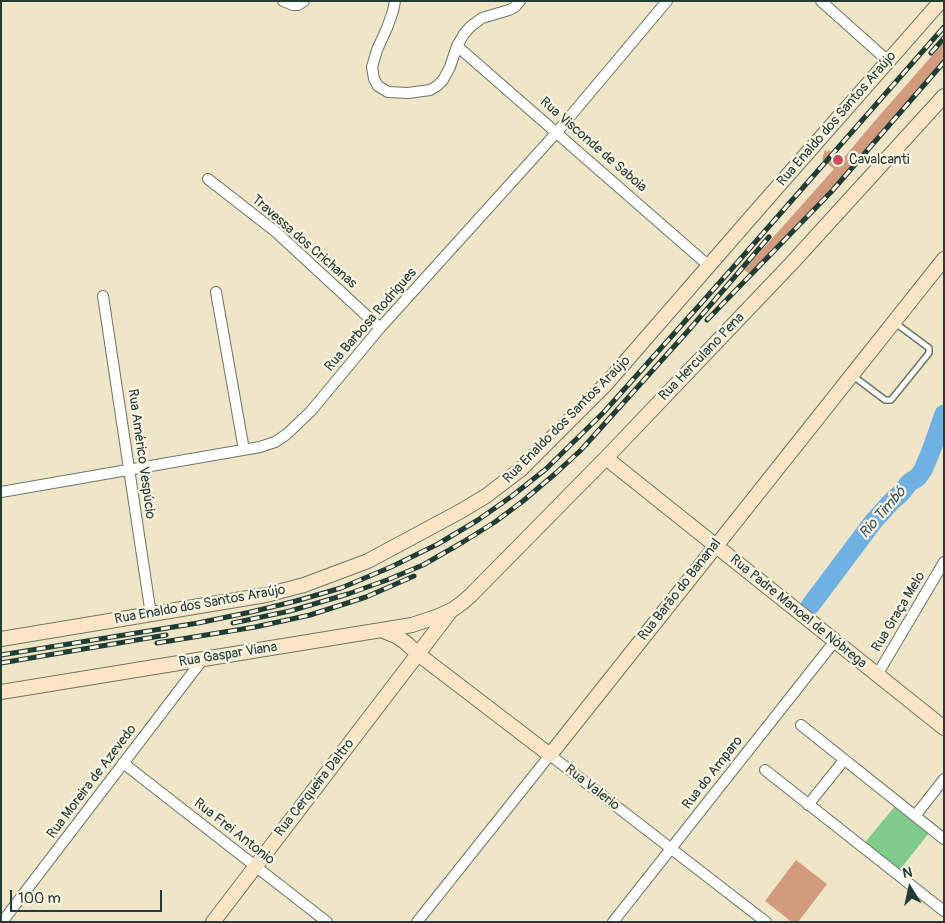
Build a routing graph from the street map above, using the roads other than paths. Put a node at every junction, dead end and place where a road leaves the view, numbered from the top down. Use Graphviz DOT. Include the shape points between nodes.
graph roads {
  1 [pos="283,1"];
  2 [pos="304,1"];
  3 [pos="395,1"];
  4 [pos="520,1"];
  5 [pos="667,1"];
  6 [pos="821,1"];
  7 [pos="941,1"];
  8 [pos="457,46"];
  9 [pos="888,62"];
  10 [pos="942,101"];
  11 [pos="557,132"];
  12 [pos="208,179"];
  13 [pos="944,259"];
  14 [pos="710,266"];
  15 [pos="216,292"];
  16 [pos="103,296"];
  17 [pos="894,322"];
  18 [pos="380,328"];
  19 [pos="852,375"];
  20 [pos="244,450"];
  21 [pos="606,458"];
  22 [pos="129,470"];
  23 [pos="1,492"];
  24 [pos="716,545"];
  25 [pos="944,562"];
  26 [pos="452,610"];
  27 [pos="151,615"];
  28 [pos="380,630"];
  29 [pos="1,639"];
  30 [pos="834,642"];
  31 [pos="418,654"];
  32 [pos="203,659"];
  33 [pos="877,675"];
  34 [pos="1,692"];
  35 [pos="942,723"];
  36 [pos="801,725"];
  37 [pos="550,755"];
  38 [pos="844,760"];
  39 [pos="124,763"];
  40 [pos="765,770"];
  41 [pos="944,779"];
  42 [pos="808,804"];
  43 [pos="915,816"];
  44 [pos="944,840"];
  45 [pos="671,848"];
  46 [pos="255,866"];
  47 [pos="944,911"];
  48 [pos="2,922"];
  49 [pos="213,922"];
  50 [pos="327,922"];
  51 [pos="417,922"];
  52 [pos="613,922"];
  53 [pos="766,922"];
  1 -- 2 [label="street" via="298,5"];
  3 -- 8 [label="street" via="372,67 378,86 388,92 408,93 438,86 450,67"];
  4 -- 8 [label="street" via="509,10 482,18 470,27"];
  5 -- 11 [label="street, Rua Barbosa Rodrigues"];
  6 -- 9 [label="street"];
  7 -- 9 [label="main road, Rua Enaldo dos Santos Araújo"];
  8 -- 11 [label="street, Rua Visconde de Saboia"];
  9 -- 14 [label="main road, Rua Enaldo dos Santos Araújo"];
  10 -- 21 [label="main road, Rua Herculano Pena"];
  11 -- 14 [label="street, Rua Visconde de Saboia"];
  11 -- 18 [label="street, Rua Barbosa Rodrigues"];
  12 -- 18 [label="street, Travessa dos Crichanas" via="276,232"];
  13 -- 17 [label="main road, Rua Barão do Bananal"];
  14 -- 27 [label="main road, Rua Enaldo dos Santos Araújo" via="607,383 520,470 461,512 368,561 304,585 266,595"];
  15 -- 20 [label="street"];
  16 -- 22 [label="street, Rua Américo Vespúcio"];
  17 -- 19 [label="main road, Rua Barão do Bananal"];
  17 -- 19 [label="lane" via="929,348 929,353 891,400 885,400"];
  18 -- 20 [label="street, Rua Barbosa Rodrigues" via="311,411 287,434 276,442"];
  19 -- 24 [label="main road, Rua Barão do Bananal"];
  20 -- 22 [label="street, Rua Barbosa Rodrigues"];
  21 -- 24 [label="main road, Rua Padre Manoel de Nóbrega"];
  21 -- 26 [label="main road, Rua Herculano Pena" via="471,595"];
  22 -- 23 [label="street, Rua Barbosa Rodrigues"];
  22 -- 27 [label="street, Rua Américo Vespúcio"];
  24 -- 30 [label="main road, Rua Padre Manoel de Nóbrega"];
  24 -- 37 [label="main road, Rua Barão do Bananal"];
  25 -- 33 [label="street, Rua Graça Melo"];
  26 -- 28 [label="main road, Rua Gaspar Viana" via="420,623"];
  26 -- 31 [label="main road, Rua Cerqueira Daltro"];
  27 -- 29 [label="main road, Rua Enaldo dos Santos Araújo"];
  28 -- 31 [label="main road" via="396,636"];
  28 -- 32 [label="main road, Rua Gaspar Viana"];
  30 -- 33 [label="main road, Rua Padre Manoel de Nóbrega"];
  30 -- 45 [label="street, Rua do Amparo"];
  31 -- 37 [label="main road, Rua Valerio"];
  31 -- 46 [label="main road, Rua Cerqueira Daltro"];
  32 -- 34 [label="main road, Rua Gaspar Viana"];
  32 -- 39 [label="street, Rua Moreira de Azevedo"];
  33 -- 35 [label="main road, Rua Padre Manoel de Nóbrega"];
  36 -- 38 [label="street"];
  37 -- 45 [label="street, Rua Valerio"];
  37 -- 51 [label="street, Rua Barão do Bananal"];
  38 -- 42 [label="street"];
  38 -- 43 [label="street"];
  39 -- 46 [label="street, Rua Frei Antonio"];
  39 -- 48 [label="street, Rua Moreira de Azevedo"];
  40 -- 42 [label="street"];
  41 -- 43 [label="street"];
  42 -- 47 [label="street"];
  43 -- 44 [label="street"];
  45 -- 52 [label="street, Rua do Amparo"];
  45 -- 53 [label="street, Rua Valerio"];
  46 -- 49 [label="main road, Rua Cerqueira Daltro"];
  46 -- 50 [label="street, Rua Frei Antonio"];
}
